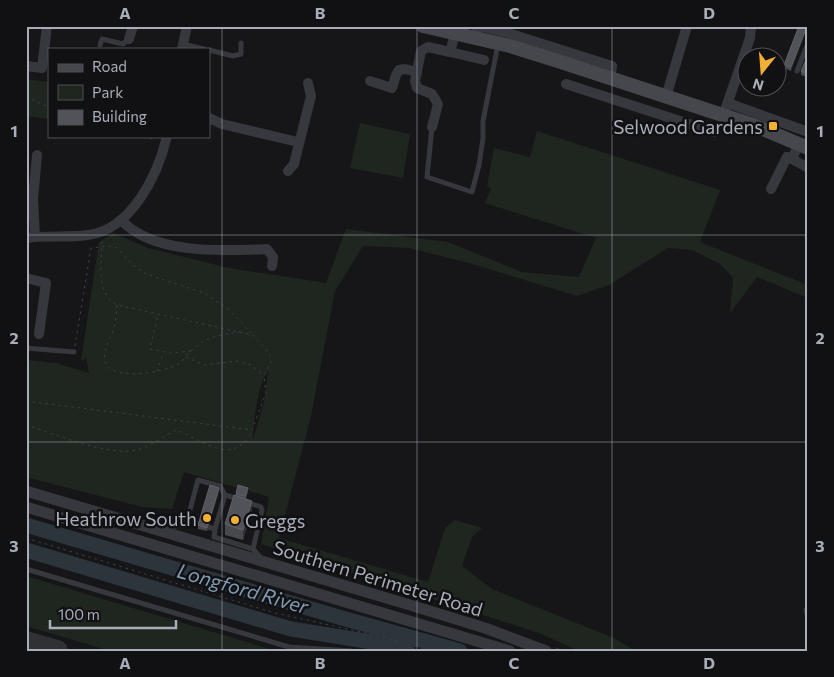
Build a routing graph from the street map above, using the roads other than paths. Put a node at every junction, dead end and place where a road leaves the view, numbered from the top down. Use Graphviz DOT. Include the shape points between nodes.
graph roads {
  1 [pos="47,26"];
  2 [pos="133,26"];
  3 [pos="187,26"];
  4 [pos="423,26"];
  5 [pos="687,26"];
  6 [pos="751,26"];
  7 [pos="477,30"];
  8 [pos="455,34"];
  9 [pos="241,43"];
  10 [pos="498,43"];
  11 [pos="124,44"];
  12 [pos="100,45"];
  13 [pos="182,46"];
  14 [pos="807,46"];
  15 [pos="197,48"];
  16 [pos="210,50"];
  17 [pos="450,52"];
  18 [pos="484,60"];
  19 [pos="26,66"];
  20 [pos="588,71"];
  21 [pos="417,72"];
  22 [pos="797,72"];
  23 [pos="610,79"];
  24 [pos="370,81"];
  25 [pos="308,83"];
  26 [pos="566,84"];
  27 [pos="583,89"];
  28 [pos="666,97"];
  29 [pos="726,109"];
  30 [pos="705,110"];
  31 [pos="210,118"];
  32 [pos="432,127"];
  33 [pos="699,128"];
  34 [pos="714,132"];
  35 [pos="808,132"];
  36 [pos="166,140"];
  37 [pos="298,142"];
  38 [pos="804,146"];
  39 [pos="37,156"];
  40 [pos="792,160"];
  41 [pos="808,168"];
  42 [pos="288,171"];
  43 [pos="771,189"];
  44 [pos="121,220"];
  45 [pos="30,237"];
  46 [pos="272,266"];
  47 [pos="26,278"];
  48 [pos="38,338"];
  49 [pos="26,348"];
  50 [pos="37,349"];
  51 [pos="74,352"];
  52 [pos="26,491"];
  53 [pos="225,495"];
  54 [pos="26,507"];
  55 [pos="110,516"];
  56 [pos="187,521"];
  57 [pos="214,529"];
  58 [pos="253,549"];
  59 [pos="271,565"];
  60 [pos="26,569"];
  61 [pos="808,609"];
  62 [pos="808,617"];
  63 [pos="352,651"];
  64 [pos="510,651"];
  65 [pos="546,651"];
  1 -- 19 [label="street" via="42,68"];
  2 -- 11 [label="street"];
  3 -- 13 [label="street"];
  4 -- 8 [label="main road"];
  5 -- 28 [label="street"];
  6 -- 29 [label="street" via="750,38"];
  7 -- 8 [label="main road"];
  7 -- 10 [label="main road"];
  7 -- 23 [label="street" via="508,33 612,66"];
  8 -- 17 [label="street"];
  9 -- 16 [label="lane" via="241,54 233,56"];
  10 -- 20 [label="main road"];
  10 -- 32 [label="lane" via="472,192 427,177"];
  11 -- 12 [label="lane" via="102,39"];
  13 -- 15 [label="lane"];
  14 -- 22 [label="lane"];
  17 -- 18 [label="street"];
  17 -- 21 [label="street" via="428,48 421,51"];
  20 -- 23 [label="main road"];
  20 -- 27 [label="street"];
  21 -- 24 [label="street" via="399,70 392,88"];
  21 -- 32 [label="street" via="414,80 417,88 432,94 438,104"];
  23 -- 28 [label="main road"];
  25 -- 37 [label="street" via="311,96"];
  26 -- 27 [label="street"];
  27 -- 33 [label="street"];
  28 -- 30 [label="main road"];
  29 -- 30 [label="main road"];
  29 -- 35 [label="street"];
  29 -- 38 [label="main road" via="756,126"];
  30 -- 33 [label="street"];
  31 -- 37 [label="street"];
  33 -- 34 [label="street"];
  36 -- 44 [label="street" via="151,181"];
  37 -- 42 [label="street" via="294,164"];
  38 -- 40 [label="street"];
  39 -- 45 [label="street"];
  40 -- 41 [label="street"];
  40 -- 43 [label="street" via="786,157"];
  44 -- 45 [label="street" via="99,233"];
  44 -- 46 [label="street" via="143,237 176,246 211,251 267,249 273,257"];
  47 -- 48 [label="street" via="51,283"];
  48 -- 50 [label="lane"];
  49 -- 50 [label="lane"];
  50 -- 51 [label="lane"];
  52 -- 55 [label="street, Southern Perimeter Road"];
  53 -- 56 [label="lane" via="220,486 198,480"];
  53 -- 57 [label="lane"];
  53 -- 58 [label="lane" via="261,507"];
  54 -- 64 [label="street, Southern Perimeter Road"];
  55 -- 56 [label="lane" via="169,527"];
  55 -- 59 [label="street, Southern Perimeter Road"];
  56 -- 57 [label="lane"];
  57 -- 58 [label="lane" via="214,537"];
  58 -- 59 [label="lane"];
  59 -- 65 [label="street, Southern Perimeter Road" via="485,628"];
  60 -- 63 [label="lane" via="289,647"];
  61 -- 62 [label="lane"];
}
